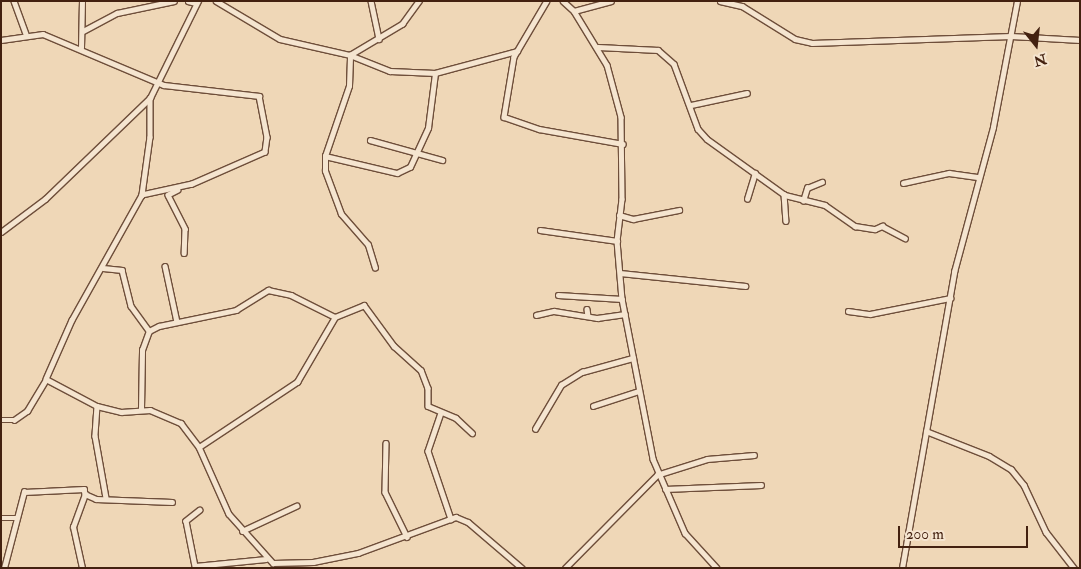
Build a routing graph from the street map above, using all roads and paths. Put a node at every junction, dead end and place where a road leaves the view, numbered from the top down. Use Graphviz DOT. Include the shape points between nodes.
graph roads {
  1 [pos="14,1"];
  2 [pos="82,1"];
  3 [pos="174,1"];
  4 [pos="188,1"];
  5 [pos="216,1"];
  6 [pos="371,1"];
  7 [pos="419,1"];
  8 [pos="547,1"];
  9 [pos="563,1"];
  10 [pos="612,1"];
  11 [pos="720,1"];
  12 [pos="1017,1"];
  13 [pos="197,2"];
  14 [pos="574,11"];
  15 [pos="83,31"];
  16 [pos="26,34"];
  17 [pos="1011,36"];
  18 [pos="379,39"];
  19 [pos="1,40"];
  20 [pos="1080,40"];
  21 [pos="598,47"];
  22 [pos="81,48"];
  23 [pos="517,51"];
  24 [pos="350,55"];
  25 [pos="434,73"];
  26 [pos="158,82"];
  27 [pos="747,93"];
  28 [pos="150,98"];
  29 [pos="691,105"];
  30 [pos="370,140"];
  31 [pos="623,144"];
  32 [pos="419,153"];
  33 [pos="325,156"];
  34 [pos="442,160"];
  35 [pos="755,173"];
  36 [pos="979,177"];
  37 [pos="822,182"];
  38 [pos="903,183"];
  39 [pos="178,189"];
  40 [pos="784,194"];
  41 [pos="142,195"];
  42 [pos="747,199"];
  43 [pos="803,201"];
  44 [pos="679,210"];
  45 [pos="620,215"];
  46 [pos="786,221"];
  47 [pos="540,230"];
  48 [pos="1,232"];
  49 [pos="905,238"];
  50 [pos="617,241"];
  51 [pos="184,253"];
  52 [pos="165,266"];
  53 [pos="103,268"];
  54 [pos="375,268"];
  55 [pos="620,273"];
  56 [pos="745,286"];
  57 [pos="558,295"];
  58 [pos="950,298"];
  59 [pos="622,299"];
  60 [pos="587,309"];
  61 [pos="848,311"];
  62 [pos="625,314"];
  63 [pos="536,315"];
  64 [pos="588,316"];
  65 [pos="336,317"];
  66 [pos="177,322"];
  67 [pos="149,331"];
  68 [pos="633,358"];
  69 [pos="46,379"];
  70 [pos="639,391"];
  71 [pos="98,406"];
  72 [pos="593,406"];
  73 [pos="141,409"];
  74 [pos="441,412"];
  75 [pos="1,420"];
  76 [pos="535,429"];
  77 [pos="926,432"];
  78 [pos="472,433"];
  79 [pos="386,443"];
  80 [pos="199,447"];
  81 [pos="754,455"];
  82 [pos="657,476"];
  83 [pos="762,485"];
  84 [pos="665,489"];
  85 [pos="85,494"];
  86 [pos="106,498"];
  87 [pos="172,502"];
  88 [pos="296,506"];
  89 [pos="200,510"];
  90 [pos="1,518"];
  91 [pos="16,518"];
  92 [pos="451,519"];
  93 [pos="242,531"];
  94 [pos="408,537"];
  95 [pos="266,559"];
  96 [pos="313,562"];
  97 [pos="273,565"];
  98 [pos="4,568"];
  99 [pos="82,568"];
  100 [pos="312,568"];
  101 [pos="522,568"];
  102 [pos="565,568"];
  103 [pos="717,568"];
  104 [pos="902,568"];
  105 [pos="1074,568"];
  1 -- 16 [label="street"];
  2 -- 15 [label="street"];
  3 -- 15 [label="street" via="118,13"];
  4 -- 13 [label="street"];
  5 -- 24 [label="street" via="280,39"];
  6 -- 18 [label="street"];
  7 -- 18 [label="street" via="409,18"];
  8 -- 23 [label="street"];
  9 -- 14 [label="street"];
  10 -- 14 [label="street"];
  11 -- 17 [label="street" via="749,9 787,34 812,43"];
  12 -- 17 [label="street"];
  13 -- 26 [label="street"];
  14 -- 21 [label="street"];
  15 -- 22 [label="street"];
  16 -- 19 [label="street"];
  16 -- 22 [label="street" via="43,34"];
  17 -- 20 [label="street"];
  17 -- 36 [label="street"];
  18 -- 24 [label="street"];
  21 -- 29 [label="street" via="658,50 674,64"];
  21 -- 31 [label="street" via="616,90"];
  22 -- 26 [label="street"];
  23 -- 25 [label="street"];
  23 -- 31 [label="street" via="503,113 505,119"];
  24 -- 25 [label="street" via="390,71"];
  24 -- 33 [label="street" via="349,86"];
  25 -- 32 [label="street" via="428,128"];
  26 -- 28 [label="street"];
  26 -- 39 [label="street" via="258,95 263,107 265,152"];
  27 -- 29 [label="street"];
  28 -- 41 [label="street" via="150,137"];
  28 -- 48 [label="street" via="45,199"];
  29 -- 35 [label="street" via="700,132"];
  30 -- 32 [label="street"];
  31 -- 45 [label="street"];
  32 -- 33 [label="street" via="410,167 397,173"];
  32 -- 34 [label="street"];
  33 -- 54 [label="street" via="325,172 341,214 368,245"];
  35 -- 40 [label="street"];
  35 -- 42 [label="street"];
  36 -- 38 [label="street" via="950,173"];
  36 -- 58 [label="street"];
  37 -- 43 [label="street" via="807,188"];
  39 -- 41 [label="street"];
  39 -- 51 [label="street" via="168,195 185,229"];
  40 -- 43 [label="street"];
  40 -- 46 [label="street"];
  41 -- 53 [label="street"];
  43 -- 49 [label="street" via="825,205 856,226 875,229 882,226"];
  44 -- 45 [label="street" via="633,219"];
  45 -- 50 [label="street"];
  47 -- 50 [label="street"];
  50 -- 55 [label="street"];
  52 -- 66 [label="street"];
  53 -- 67 [label="street" via="122,270 131,306"];
  53 -- 69 [label="street" via="64,335"];
  55 -- 56 [label="street"];
  55 -- 59 [label="street"];
  57 -- 59 [label="street"];
  58 -- 61 [label="street" via="870,314"];
  58 -- 77 [label="street"];
  59 -- 62 [label="street"];
  60 -- 64 [label="street"];
  62 -- 64 [label="street"];
  62 -- 68 [label="street"];
  63 -- 64 [label="street" via="554,311"];
  65 -- 66 [label="street" via="291,295 268,290 242,308"];
  65 -- 74 [label="street" via="365,305 394,346 421,370 428,388 428,406"];
  65 -- 80 [label="street" via="296,382"];
  66 -- 67 [label="street"];
  67 -- 73 [label="street" via="142,350"];
  68 -- 70 [label="street"];
  68 -- 76 [label="street" via="582,372 561,385"];
  69 -- 71 [label="street"];
  69 -- 75 [label="street" via="27,411 14,420"];
  70 -- 72 [label="street"];
  70 -- 82 [label="street"];
  71 -- 73 [label="street" via="121,412"];
  71 -- 86 [label="street" via="95,436"];
  73 -- 80 [label="street" via="181,423"];
  74 -- 78 [label="street" via="456,418"];
  74 -- 92 [label="street" via="428,451"];
  77 -- 104 [label="street"];
  77 -- 105 [label="street" via="989,456 1015,472 1046,532"];
  79 -- 94 [label="street" via="385,492"];
  80 -- 93 [label="street" via="229,514"];
  81 -- 82 [label="street" via="708,459"];
  82 -- 84 [label="street"];
  82 -- 102 [label="street"];
  83 -- 84 [label="street"];
  84 -- 103 [label="street" via="685,533"];
  85 -- 86 [label="street"];
  85 -- 91 [label="street" via="84,489 24,492"];
  85 -- 99 [label="street" via="73,527"];
  86 -- 87 [label="street"];
  88 -- 93 [label="street"];
  89 -- 95 [label="street" via="186,521 195,566"];
  90 -- 91 [label="street"];
  91 -- 98 [label="street"];
  92 -- 94 [label="street"];
  92 -- 101 [label="street" via="468,522"];
  93 -- 95 [label="street"];
  94 -- 96 [label="street" via="358,554"];
  95 -- 97 [label="street"];
  96 -- 97 [label="street"];
  96 -- 100 [label="street"];
}
